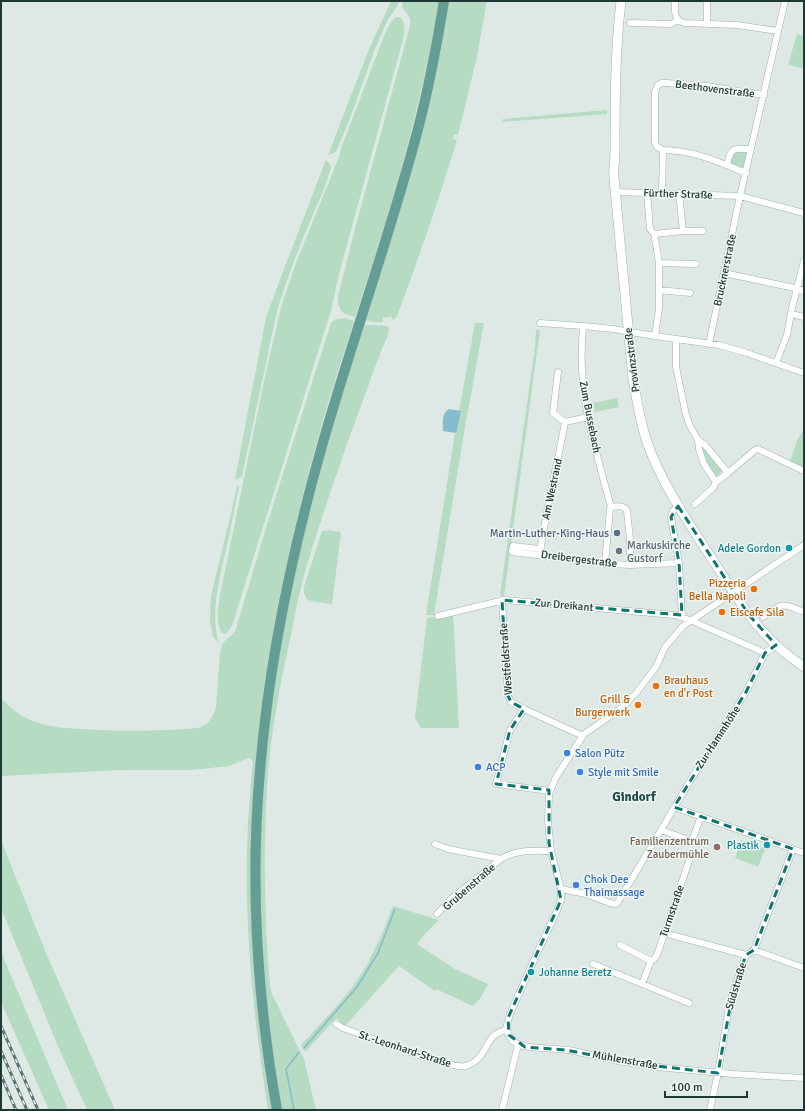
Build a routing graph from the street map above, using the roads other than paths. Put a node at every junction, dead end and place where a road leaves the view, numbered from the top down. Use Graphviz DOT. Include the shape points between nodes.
graph roads {
  1 [pos="444,1"];
  2 [pos="621,1"];
  3 [pos="675,1"];
  4 [pos="707,1"];
  5 [pos="785,1"];
  6 [pos="678,20"];
  7 [pos="630,23"];
  8 [pos="707,24"];
  9 [pos="778,31"];
  10 [pos="764,95"];
  11 [pos="751,149"];
  12 [pos="663,150"];
  13 [pos="727,165"];
  14 [pos="746,173"];
  15 [pos="616,192"];
  16 [pos="647,193"];
  17 [pos="662,193"];
  18 [pos="679,194"];
  19 [pos="740,196"];
  20 [pos="804,213"];
  21 [pos="683,231"];
  22 [pos="703,231"];
  23 [pos="654,234"];
  24 [pos="804,261"];
  25 [pos="659,263"];
  26 [pos="696,264"];
  27 [pos="724,273"];
  28 [pos="797,288"];
  29 [pos="659,290"];
  30 [pos="804,290"];
  31 [pos="690,293"];
  32 [pos="791,314"];
  33 [pos="804,317"];
  34 [pos="540,323"];
  35 [pos="583,326"];
  36 [pos="628,332"];
  37 [pos="655,336"];
  38 [pos="676,339"];
  39 [pos="709,344"];
  40 [pos="776,364"];
  41 [pos="558,372"];
  42 [pos="804,373"];
  43 [pos="588,417"];
  44 [pos="564,422"];
  45 [pos="698,440"];
  46 [pos="804,471"];
  47 [pos="728,473"];
  48 [pos="716,482"];
  49 [pos="695,504"];
  50 [pos="678,506"];
  51 [pos="611,507"];
  52 [pos="804,545"];
  53 [pos="540,552"];
  54 [pos="679,563"];
  55 [pos="605,564"];
  56 [pos="630,565"];
  57 [pos="734,593"];
  58 [pos="502,600"];
  59 [pos="804,612"];
  60 [pos="438,616"];
  61 [pos="682,617"];
  62 [pos="763,617"];
  63 [pos="690,620"];
  64 [pos="776,645"];
  65 [pos="766,653"];
  66 [pos="804,667"];
  67 [pos="524,709"];
  68 [pos="583,736"];
  69 [pos="550,790"];
  70 [pos="674,807"];
  71 [pos="701,816"];
  72 [pos="662,830"];
  73 [pos="435,844"];
  74 [pos="793,849"];
  75 [pos="551,851"];
  76 [pos="804,853"];
  77 [pos="690,858"];
  78 [pos="501,859"];
  79 [pos="561,889"];
  80 [pos="437,914"];
  81 [pos="664,933"];
  82 [pos="620,946"];
  83 [pos="754,950"];
  84 [pos="746,955"];
  85 [pos="651,961"];
  86 [pos="593,964"];
  87 [pos="804,968"];
  88 [pos="642,984"];
  89 [pos="689,1003"];
  90 [pos="336,1024"];
  91 [pos="507,1030"];
  92 [pos="518,1044"];
  93 [pos="718,1073"];
  94 [pos="804,1078"];
  95 [pos="276,1110"];
  96 [pos="502,1110"];
  97 [pos="710,1110"];
  1 -- 95 [label="main road" via="434,59 413,145 308,497 288,582 270,679 259,781 256,890 262,1012"];
  2 -- 15 [label="street, Provinzstraße" via="616,88"];
  3 -- 6 [label="street" via="675,14"];
  4 -- 8 [label="street"];
  5 -- 9 [label="street"];
  6 -- 7 [label="street" via="671,24"];
  6 -- 8 [label="street"];
  8 -- 9 [label="street" via="740,25"];
  9 -- 10 [label="street"];
  10 -- 11 [label="street"];
  10 -- 12 [label="street, Beethovenstraße" via="707,86 660,84 656,92 654,142"];
  11 -- 13 [label="street" via="732,150"];
  11 -- 14 [label="street"];
  12 -- 13 [label="street" via="690,153"];
  12 -- 17 [label="street"];
  13 -- 14 [label="street"];
  14 -- 19 [label="street"];
  15 -- 16 [label="street, Fürther Straße"];
  15 -- 36 [label="street, Provinzstraße"];
  16 -- 17 [label="street, Fürther Straße"];
  16 -- 23 [label="street" via="650,227"];
  17 -- 18 [label="street, Fürther Straße"];
  18 -- 19 [label="street, Fürther Straße"];
  18 -- 21 [label="street"];
  19 -- 20 [label="street, Fürther Straße"];
  19 -- 27 [label="street, Brucknerstraße"];
  21 -- 22 [label="street"];
  21 -- 23 [label="street"];
  23 -- 25 [label="street"];
  24 -- 28 [label="street"];
  25 -- 26 [label="street"];
  25 -- 29 [label="street"];
  27 -- 28 [label="street"];
  27 -- 39 [label="street, Brucknerstraße"];
  28 -- 30 [label="street"];
  28 -- 32 [label="street"];
  29 -- 31 [label="street"];
  29 -- 37 [label="street"];
  32 -- 33 [label="street"];
  32 -- 40 [label="street" via="787,335"];
  34 -- 35 [label="street"];
  35 -- 36 [label="street"];
  35 -- 43 [label="street, Zum Bussebach" via="582,369"];
  36 -- 37 [label="street"];
  36 -- 50 [label="street, Provinzstraße" via="636,398 644,434 656,465"];
  37 -- 38 [label="street"];
  38 -- 39 [label="street"];
  38 -- 45 [label="street" via="676,367 682,400 688,421"];
  39 -- 40 [label="street" via="729,347"];
  40 -- 42 [label="street"];
  41 -- 44 [label="street" via="553,413"];
  43 -- 44 [label="street"];
  43 -- 51 [label="street, Zum Bussebach"];
  44 -- 53 [label="street, Am Westrand"];
  45 -- 47 [label="street"];
  45 -- 48 [label="street" via="704,464"];
  46 -- 47 [label="street" via="757,449"];
  47 -- 48 [label="street"];
  48 -- 49 [label="street"];
  50 -- 54 [label="street" via="673,510 671,517"];
  50 -- 57 [label="street, Provinzstraße"];
  51 -- 55 [label="street"];
  51 -- 56 [label="street" via="622,506 627,510"];
  52 -- 57 [label="street"];
  53 -- 55 [label="street, Dreibergestraße"];
  54 -- 56 [label="street, Dreibergestraße"];
  54 -- 61 [label="street"];
  55 -- 56 [label="street, Dreibergestraße"];
  57 -- 63 [label="street"];
  57 -- 64 [label="street, Provinzstraße" via="751,618"];
  58 -- 60 [label="street, Zur Dreikant"];
  58 -- 61 [label="street, Zur Dreikant"];
  58 -- 67 [label="street, Westfeldstraße" via="508,696 510,701"];
  59 -- 62 [label="street" via="781,605"];
  61 -- 63 [label="street, Zur Dreikant"];
  63 -- 65 [label="street, Zur Dreikant"];
  63 -- 68 [label="street" via="665,648 656,667 630,699"];
  64 -- 65 [label="street, Zur Hammhöhe"];
  64 -- 66 [label="street, Provinzstraße"];
  65 -- 70 [label="street, Zur Hammhöhe" via="746,692"];
  67 -- 68 [label="street, Westfeldstraße"];
  67 -- 69 [label="street" via="510,730 496,784"];
  68 -- 69 [label="street"];
  69 -- 75 [label="street" via="548,822"];
  70 -- 71 [label="street"];
  70 -- 72 [label="street, Zur Hammhöhe"];
  71 -- 72 [label="street" via="692,841"];
  71 -- 74 [label="street"];
  72 -- 79 [label="street, Zur Hammhöhe" via="617,903"];
  73 -- 78 [label="street"];
  74 -- 76 [label="street"];
  74 -- 83 [label="street, Südstraße"];
  75 -- 78 [label="street" via="518,852"];
  75 -- 79 [label="street"];
  77 -- 81 [label="street, Turmstraße"];
  78 -- 80 [label="street, Grubenstraße" via="452,898"];
  79 -- 91 [label="street" via="559,907 512,1009"];
  81 -- 84 [label="street"];
  81 -- 85 [label="street, Turmstraße" via="656,957"];
  82 -- 85 [label="street"];
  83 -- 84 [label="street, Südstraße"];
  83 -- 87 [label="street"];
  84 -- 93 [label="street, Südstraße" via="730,1001"];
  85 -- 88 [label="street, Turmstraße"];
  86 -- 88 [label="street"];
  88 -- 89 [label="street"];
  90 -- 91 [label="street, St.-Leonhard-Straße" via="432,1060 462,1066 476,1061 495,1034"];
  91 -- 92 [label="street" via="511,1039"];
  92 -- 93 [label="street, Mühlenstraße" via="570,1050 623,1062"];
  92 -- 96 [label="street"];
  93 -- 94 [label="street, Mühlenstraße"];
  93 -- 97 [label="street, Südstraße"];
}
